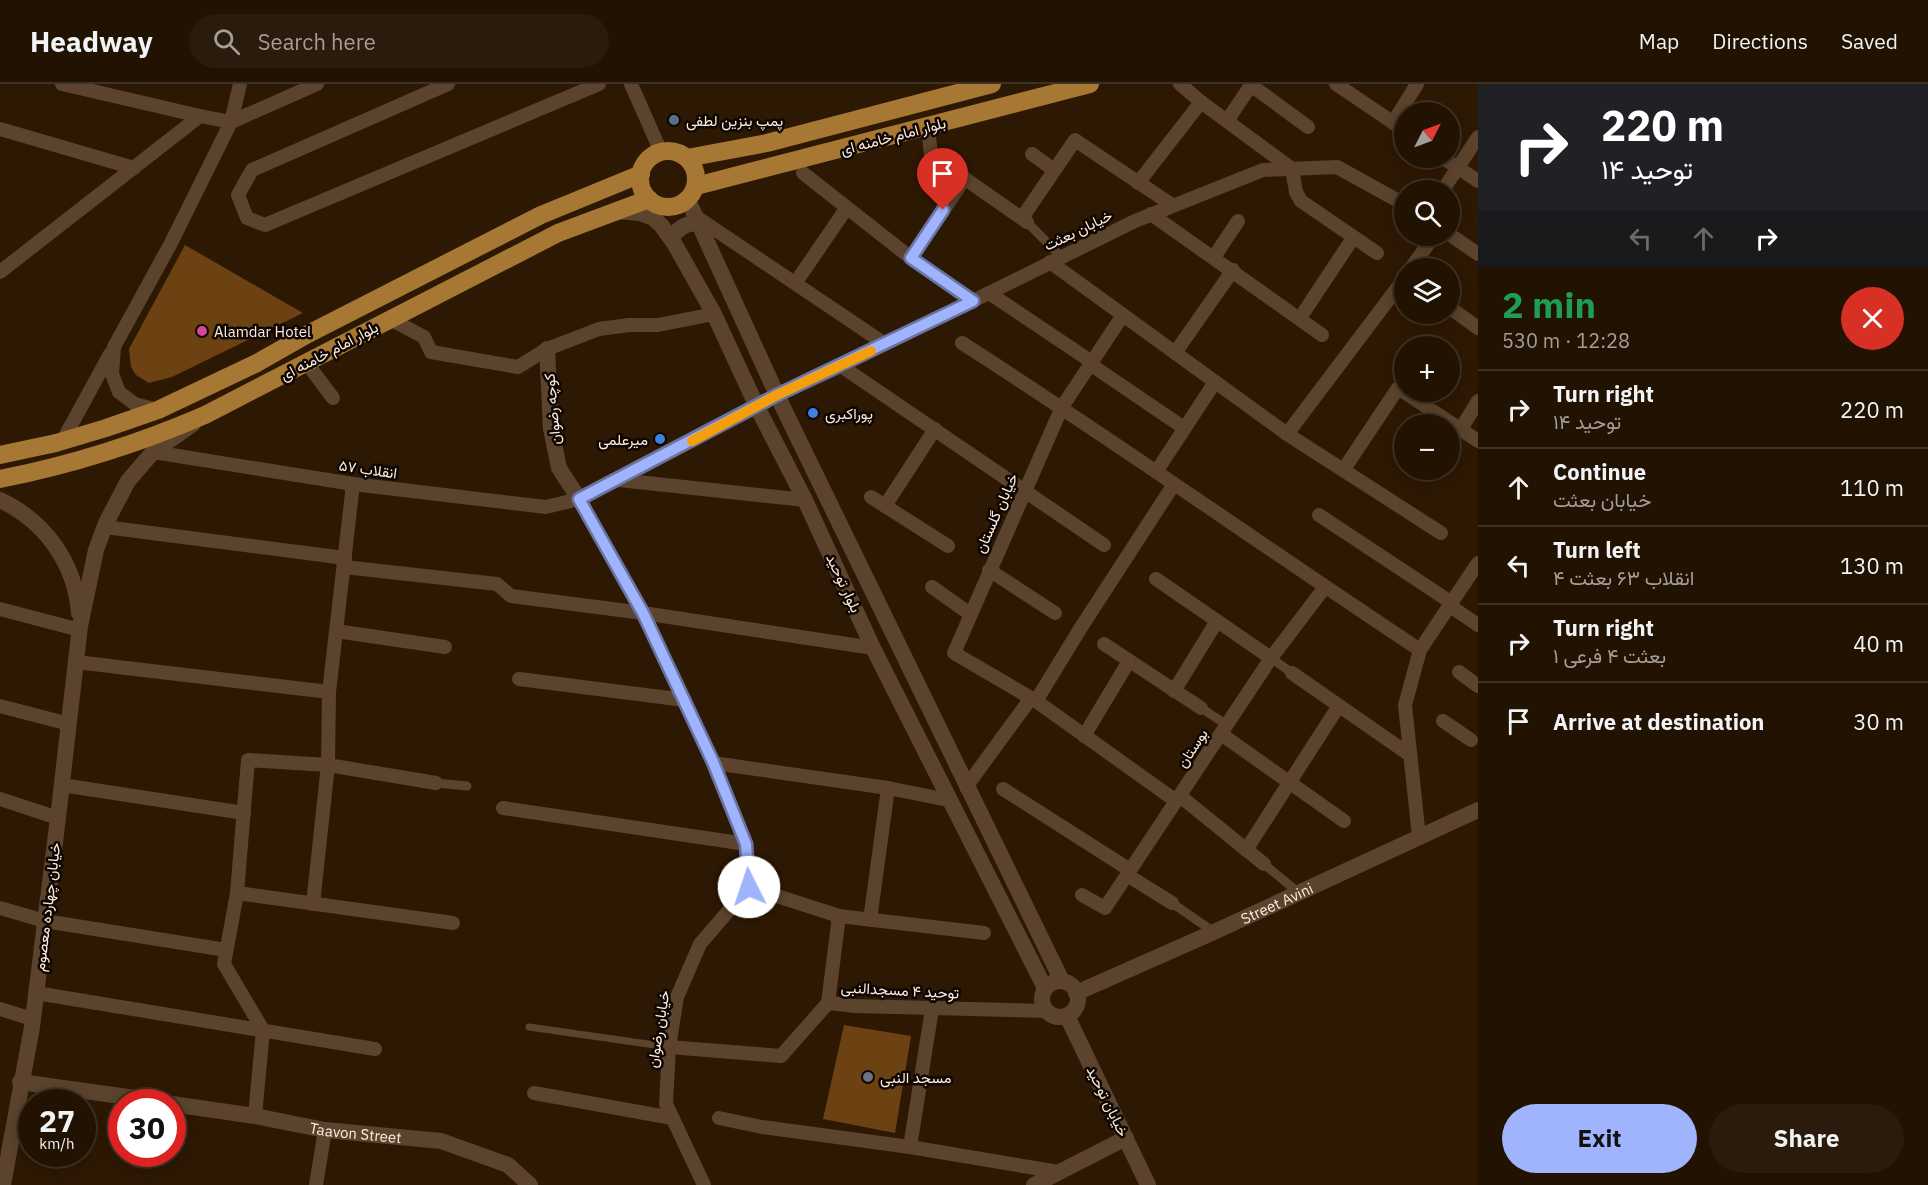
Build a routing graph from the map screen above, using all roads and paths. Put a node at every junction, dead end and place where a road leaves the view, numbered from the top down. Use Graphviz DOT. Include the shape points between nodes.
graph roads {
  1 [pos="62,84"];
  2 [pos="240,84"];
  3 [pos="317,84"];
  4 [pos="448,84"];
  5 [pos="599,84"];
  6 [pos="631,84"];
  7 [pos="992,84"];
  8 [pos="1090,84"];
  9 [pos="1180,84"];
  10 [pos="1336,84"];
  11 [pos="1417,84"];
  12 [pos="1201,102"];
  13 [pos="1409,102"];
  14 [pos="200,116"];
  15 [pos="1227,121"];
  16 [pos="231,122"];
  17 [pos="1394,124"];
  18 [pos="928,127"];
  19 [pos="1308,127"];
  20 [pos="0,129"];
  21 [pos="1478,136"];
  22 [pos="661,152"];
  23 [pos="1032,154"];
  24 [pos="687,158"];
  25 [pos="1460,164"];
  26 [pos="134,168"];
  27 [pos="1459,168"];
  28 [pos="1292,169"];
  29 [pos="1054,170"];
  30 [pos="803,173"];
  31 [pos="641,174"];
  32 [pos="964,178"];
  33 [pos="1478,181"];
  34 [pos="1138,183"];
  35 [pos="1394,198"];
  36 [pos="649,199"];
  37 [pos="1172,205"];
  38 [pos="694,206"];
  39 [pos="846,209"];
  40 [pos="614,211"];
  41 [pos="1151,214"];
  42 [pos="1024,220"];
  43 [pos="1238,221"];
  44 [pos="671,238"];
  45 [pos="1353,238"];
  46 [pos="1460,242"];
  47 [pos="483,245"];
  48 [pos="1377,254"];
  49 [pos="1478,254"];
  50 [pos="1214,257"];
  51 [pos="911,258"];
  52 [pos="1056,260"];
  53 [pos="496,265"];
  54 [pos="1233,270"];
  55 [pos="0,272"];
  56 [pos="796,282"];
  57 [pos="396,290"];
  58 [pos="1394,292"];
  59 [pos="989,293"];
  60 [pos="973,301"];
  61 [pos="410,309"];
  62 [pos="714,314"];
  63 [pos="1123,315"];
  64 [pos="1460,315"];
  65 [pos="1300,318"];
  66 [pos="390,319"];
  67 [pos="1478,328"];
  68 [pos="1322,335"];
  69 [pos="962,343"];
  70 [pos="885,344"];
  71 [pos="114,347"];
  72 [pos="547,349"];
  73 [pos="1175,352"];
  74 [pos="306,362"];
  75 [pos="1091,363"];
  76 [pos="841,366"];
  77 [pos="1215,382"];
  78 [pos="777,395"];
  79 [pos="333,398"];
  80 [pos="1478,401"];
  81 [pos="757,407"];
  82 [pos="1062,407"];
  83 [pos="158,410"];
  84 [pos="205,415"];
  85 [pos="1184,428"];
  86 [pos="935,429"];
  87 [pos="1461,429"];
  88 [pos="1287,434"];
  89 [pos="63,440"];
  90 [pos="1478,441"];
  91 [pos="153,452"];
  92 [pos="0,455"];
  93 [pos="1344,469"];
  94 [pos="1156,472"];
  95 [pos="0,479"];
  96 [pos="620,480"];
  97 [pos="353,484"];
  98 [pos="1174,484"];
  99 [pos="1025,490"];
  100 [pos="871,497"];
  101 [pos="579,499"];
  102 [pos="0,500"];
  103 [pos="805,500"];
  104 [pos="885,506"];
  105 [pos="1319,515"];
  106 [pos="105,527"];
  107 [pos="1441,533"];
  108 [pos="1104,545"];
  109 [pos="948,546"];
  110 [pos="344,563"];
  111 [pos="1478,563"];
  112 [pos="989,570"];
  113 [pos="1156,579"];
  114 [pos="932,587"];
  115 [pos="1325,587"];
  116 [pos="1451,605"];
  117 [pos="0,609"];
  118 [pos="643,613"];
  119 [pos="1055,613"];
  120 [pos="970,614"];
  121 [pos="1217,621"];
  122 [pos="1478,625"];
  123 [pos="80,628"];
  124 [pos="336,631"];
  125 [pos="1104,644"];
  126 [pos="445,647"];
  127 [pos="873,648"];
  128 [pos="1420,650"];
  129 [pos="1272,658"];
  130 [pos="1129,661"];
  131 [pos="76,662"];
  132 [pos="1458,672"];
  133 [pos="1292,673"];
  134 [pos="519,679"];
  135 [pos="1478,686"];
  136 [pos="1174,690"];
  137 [pos="329,692"];
  138 [pos="1033,699"];
  139 [pos="685,700"];
  140 [pos="0,706"];
  141 [pos="1338,707"];
  142 [pos="1201,708"];
  143 [pos="1443,721"];
  144 [pos="69,724"];
  145 [pos="1224,729"];
  146 [pos="1084,736"];
  147 [pos="1476,739"];
  148 [pos="1410,755"];
  149 [pos="713,762"];
  150 [pos="328,765"];
  151 [pos="436,783"];
  152 [pos="1291,783"];
  153 [pos="62,784"];
  154 [pos="467,786"];
  155 [pos="966,787"];
  156 [pos="888,788"];
  157 [pos="1003,789"];
  158 [pos="0,799"];
  159 [pos="1178,799"];
  160 [pos="948,800"];
  161 [pos="503,808"];
  162 [pos="1478,810"];
  163 [pos="243,813"];
  164 [pos="58,818"];
  165 [pos="1344,821"];
  166 [pos="1419,837"];
  167 [pos="746,844"];
  168 [pos="1246,849"];
  169 [pos="1264,864"];
  170 [pos="1129,873"];
  171 [pos="749,887"];
  172 [pos="237,893"];
  173 [pos="1299,893"];
  174 [pos="1082,895"];
  175 [pos="1172,903"];
  176 [pos="313,904"];
  177 [pos="0,908"];
  178 [pos="838,916"];
  179 [pos="870,920"];
  180 [pos="45,921"];
  181 [pos="453,923"];
  182 [pos="1214,932"];
  183 [pos="984,933"];
  184 [pos="226,950"];
  185 [pos="1047,952"];
  186 [pos="1030,957"];
  187 [pos="1062,981"];
  188 [pos="1045,988"];
  189 [pos="36,993"];
  190 [pos="1076,993"];
  191 [pos="828,1003"];
  192 [pos="0,1009"];
  193 [pos="932,1009"];
  194 [pos="1046,1011"];
  195 [pos="1067,1016"];
  196 [pos="32,1019"];
  197 [pos="529,1027"];
  198 [pos="263,1030"];
  199 [pos="669,1047"];
  200 [pos="375,1049"];
  201 [pos="20,1082"];
  202 [pos="534,1093"];
  203 [pos="108,1094"];
  204 [pos="186,1106"];
  205 [pos="255,1116"];
  206 [pos="672,1118"];
  207 [pos="719,1118"];
  208 [pos="325,1130"];
  209 [pos="1126,1138"];
  210 [pos="910,1147"];
  211 [pos="1059,1172"];
  212 [pos="3,1185"];
  213 [pos="316,1185"];
  214 [pos="530,1185"];
  215 [pos="704,1185"];
  216 [pos="1034,1185"];
  217 [pos="1149,1185"];
  1 -- 14 [label="street"];
  2 -- 16 [label="street"];
  3 -- 16 [label="street"];
  4 -- 5 [label="street" via="252,170 238,195 247,218 265,225"];
  6 -- 22 [label="street"];
  7 -- 24 [label="main road, بلوار امام خامنه ای" via="767,142"];
  8 -- 18 [label="main road, بلوار امام خامنه ای"];
  9 -- 12 [label="street"];
  10 -- 17 [label="street"];
  11 -- 13 [label="street"];
  12 -- 15 [label="street"];
  12 -- 34 [label="street"];
  14 -- 16 [label="street"];
  14 -- 26 [label="street"];
  15 -- 19 [label="street" via="1251,85"];
  15 -- 28 [label="street"];
  16 -- 71 [label="street"];
  18 -- 32 [label="street" via="931,155"];
  18 -- 38 [label="main road, بلوار امام خامنه ای"];
  20 -- 26 [label="street"];
  21 -- 25 [label="street"];
  22 -- 24 [label="main road"];
  22 -- 31 [label="main road" via="650,158"];
  23 -- 29 [label="street"];
  24 -- 38 [label="main road" via="695,171"];
  26 -- 55 [label="street"];
  27 -- 33 [label="street"];
  28 -- 35 [label="street, خیابان بعثت" via="1337,167"];
  28 -- 37 [label="street, خیابان بعثت" via="1263,170"];
  28 -- 45 [label="street" via="1301,201"];
  29 -- 34 [label="street" via="1075,140"];
  29 -- 42 [label="street"];
  30 -- 39 [label="street"];
  31 -- 36 [label="main road" via="642,188"];
  31 -- 47 [label="main road, بلوار امام خامنه ای" via="542,215"];
  32 -- 42 [label="street"];
  32 -- 51 [label="street"];
  34 -- 37 [label="street"];
  36 -- 38 [label="main road" via="661,207"];
  36 -- 40 [label="main road, بلوار امام خامنه ای"];
  37 -- 41 [label="street, خیابان بعثت"];
  38 -- 44 [label="street" via="691,223 681,226"];
  38 -- 56 [label="street"];
  38 -- 78 [label="street, بلوار توحید"];
  39 -- 51 [label="street"];
  39 -- 56 [label="street"];
  40 -- 44 [label="street, بلوار توحید" via="653,218"];
  40 -- 53 [label="main road, بلوار امام خامنه ای" via="558,233"];
  41 -- 50 [label="street"];
  41 -- 52 [label="street, خیابان بعثت"];
  42 -- 52 [label="street"];
  43 -- 50 [label="street"];
  44 -- 62 [label="street, بلوار توحید"];
  45 -- 48 [label="street"];
  45 -- 65 [label="street"];
  46 -- 49 [label="street"];
  47 -- 53 [label="main road" via="478,259 481,266"];
  47 -- 57 [label="main road, بلوار امام خامنه ای"];
  50 -- 54 [label="street"];
  51 -- 60 [label="street"];
  52 -- 59 [label="street, خیابان بعثت"];
  52 -- 63 [label="street"];
  53 -- 61 [label="main road, بلوار امام خامنه ای"];
  54 -- 65 [label="street"];
  54 -- 73 [label="street"];
  56 -- 70 [label="street"];
  57 -- 61 [label="main road" via="412,293 415,298"];
  57 -- 83 [label="main road, بلوار امام خامنه ای"];
  58 -- 88 [label="street"];
  59 -- 60 [label="street, خیابان بعثت"];
  59 -- 75 [label="street"];
  60 -- 70 [label="street, خیابان بعثت"];
  61 -- 66 [label="main road, بلوار امام خامنه ای"];
  62 -- 72 [label="street" via="658,325 599,329"];
  62 -- 81 [label="street, بلوار توحید"];
  63 -- 73 [label="street"];
  63 -- 75 [label="street, خیابان گلستان"];
  64 -- 67 [label="street"];
  65 -- 68 [label="street"];
  66 -- 72 [label="street" via="424,337 431,352 518,367"];
  66 -- 74 [label="main road, بلوار امام خامنه ای"];
  69 -- 82 [label="street"];
  70 -- 76 [label="street, خیابان بعثت"];
  71 -- 83 [label="street" via="112,374 119,392 135,404"];
  71 -- 89 [label="street"];
  72 -- 101 [label="street, کوچه رضوان" via="551,429 559,468"];
  73 -- 77 [label="street"];
  74 -- 79 [label="street"];
  74 -- 84 [label="main road, بلوار امام خامنه ای"];
  75 -- 82 [label="street, خیابان گلستان"];
  75 -- 85 [label="street"];
  76 -- 78 [label="street, خیابان بعثت"];
  76 -- 86 [label="street"];
  77 -- 85 [label="street"];
  77 -- 88 [label="street"];
  78 -- 81 [label="street"];
  78 -- 155 [label="street, بلوار توحید"];
  80 -- 87 [label="street"];
  81 -- 96 [label="street"];
  81 -- 103 [label="street, بلوار توحید"];
  82 -- 94 [label="street"];
  82 -- 99 [label="street, خیابان گلستان"];
  83 -- 89 [label="main road, بلوار امام خامنه ای"];
  84 -- 91 [label="street"];
  84 -- 95 [label="main road, بلوار امام خامنه ای" via="111,452"];
  85 -- 94 [label="street"];
  86 -- 99 [label="street"];
  86 -- 104 [label="street"];
  87 -- 90 [label="street"];
  87 -- 93 [label="street" via="1398,387"];
  88 -- 93 [label="street"];
  89 -- 92 [label="main road, بلوار امام خامنه ای"];
  91 -- 97 [label="street, انقلاب ۵۷"];
  91 -- 106 [label="street" via="128,482"];
  93 -- 107 [label="street"];
  94 -- 98 [label="street"];
  96 -- 101 [label="street"];
  96 -- 103 [label="street"];
  97 -- 101 [label="street, انقلاب ۵۷" via="546,507"];
  97 -- 110 [label="street"];
  98 -- 115 [label="street"];
  98 -- 138 [label="street"];
  99 -- 108 [label="street"];
  99 -- 112 [label="street, خیابان گلستان"];
  100 -- 104 [label="street"];
  101 -- 118 [label="street"];
  102 -- 123 [label="street" via="31,518 59,552 72,576"];
  103 -- 127 [label="street, بلوار توحید"];
  104 -- 109 [label="street"];
  105 -- 116 [label="street"];
  106 -- 110 [label="street"];
  106 -- 123 [label="street" via="96,550"];
  110 -- 118 [label="street" via="497,584 511,596"];
  110 -- 124 [label="street"];
  111 -- 116 [label="street"];
  112 -- 119 [label="street"];
  112 -- 120 [label="street, خیابان گلستان"];
  113 -- 121 [label="street"];
  114 -- 120 [label="street"];
  115 -- 128 [label="street"];
  115 -- 129 [label="street, بوستان"];
  116 -- 122 [label="street"];
  116 -- 128 [label="street"];
  117 -- 123 [label="street"];
  118 -- 127 [label="street"];
  118 -- 139 [label="street"];
  120 -- 138 [label="street, خیابان گلستان" via="954,653"];
  121 -- 129 [label="street"];
  121 -- 136 [label="street"];
  123 -- 131 [label="street, خیابان چهارده معصوم"];
  124 -- 126 [label="street"];
  124 -- 137 [label="street"];
  125 -- 130 [label="street"];
  127 -- 160 [label="street, بلوار توحید"];
  128 -- 148 [label="street" via="1405,705"];
  129 -- 133 [label="street"];
  129 -- 145 [label="street, بوستان"];
  130 -- 136 [label="street"];
  130 -- 146 [label="street"];
  131 -- 137 [label="street"];
  131 -- 144 [label="street, خیابان چهارده معصوم"];
  132 -- 135 [label="street"];
  133 -- 141 [label="street"];
  134 -- 139 [label="street"];
  136 -- 142 [label="street"];
  137 -- 150 [label="street"];
  138 -- 146 [label="street"];
  138 -- 155 [label="street"];
  139 -- 149 [label="street"];
  140 -- 144 [label="street"];
  141 -- 148 [label="street"];
  141 -- 152 [label="street"];
  142 -- 145 [label="street"];
  143 -- 147 [label="street"];
  144 -- 153 [label="street, خیابان چهارده معصوم"];
  145 -- 152 [label="street"];
  145 -- 159 [label="street, بوستان"];
  146 -- 159 [label="street"];
  148 -- 166 [label="street"];
  149 -- 156 [label="street"];
  149 -- 167 [label="street"];
  150 -- 151 [label="street"];
  150 -- 163 [label="street" via="248,760"];
  150 -- 176 [label="street"];
  151 -- 154 [label="street"];
  152 -- 165 [label="street"];
  152 -- 168 [label="street"];
  153 -- 163 [label="street"];
  153 -- 164 [label="street, خیابان چهارده معصوم"];
  155 -- 185 [label="street, بلوار توحید"];
  156 -- 160 [label="street"];
  156 -- 179 [label="street"];
  157 -- 170 [label="street"];
  158 -- 164 [label="street"];
  159 -- 168 [label="street"];
  159 -- 170 [label="street, بوستان"];
  160 -- 186 [label="street, بلوار توحید"];
  161 -- 167 [label="street"];
  162 -- 166 [label="street, Street Avini"];
  163 -- 172 [label="street"];
  164 -- 180 [label="street, خیابان چهارده معصوم"];
  166 -- 173 [label="street, Street Avini"];
  167 -- 171 [label="street"];
  168 -- 169 [label="street"];
  169 -- 173 [label="street"];
  170 -- 174 [label="street, بوستان" via="1105,909"];
  170 -- 175 [label="street"];
  171 -- 178 [label="street"];
  171 -- 199 [label="street, خیابان رضوان" via="700,944 676,997"];
  172 -- 176 [label="street"];
  172 -- 184 [label="street"];
  173 -- 182 [label="street, Street Avini"];
  175 -- 182 [label="street"];
  176 -- 181 [label="street"];
  177 -- 180 [label="street"];
  178 -- 179 [label="street"];
  178 -- 191 [label="street"];
  179 -- 183 [label="street"];
  180 -- 184 [label="street"];
  180 -- 189 [label="street, خیابان چهارده معصوم"];
  182 -- 190 [label="street, Street Avini"];
  184 -- 198 [label="street" via="224,964"];
  185 -- 186 [label="street" via="1037,959"];
  185 -- 187 [label="street, بلوار توحید"];
  186 -- 188 [label="street, بلوار توحید"];
  187 -- 188 [label="street"];
  187 -- 190 [label="street"];
  188 -- 194 [label="street" via="1041,1000"];
  189 -- 196 [label="street, خیابان چهارده معصوم"];
  189 -- 198 [label="street"];
  190 -- 195 [label="street" via="1074,1010"];
  191 -- 193 [label="street, توحید ۴ مسجدالنبی"];
  191 -- 199 [label="street, توحید ۴ مسجدالنبی" via="782,1056"];
  192 -- 196 [label="street"];
  193 -- 194 [label="street, توحید ۴ مسجدالنبی"];
  193 -- 210 [label="street"];
  194 -- 195 [label="street" via="1056,1017"];
  195 -- 209 [label="street, خیابان توحید"];
  196 -- 201 [label="street, خیابان چهارده معصوم"];
  197 -- 199 [label="lane"];
  198 -- 200 [label="street"];
  198 -- 205 [label="street"];
  199 -- 206 [label="street, خیابان رضوان" via="666,1104"];
  201 -- 203 [label="street"];
  201 -- 212 [label="street, خیابان چهارده معصوم"];
  202 -- 206 [label="street"];
  204 -- 205 [label="street, Taavon Street"];
  205 -- 208 [label="street, Taavon Street"];
  206 -- 215 [label="street, خیابان رضوان"];
  207 -- 210 [label="street"];
  208 -- 213 [label="street"];
  208 -- 214 [label="street, Taavon Street" via="441,1141 508,1166"];
  209 -- 211 [label="street"];
  209 -- 217 [label="street, خیابان توحید"];
  210 -- 211 [label="street"];
  211 -- 216 [label="street"];
}
